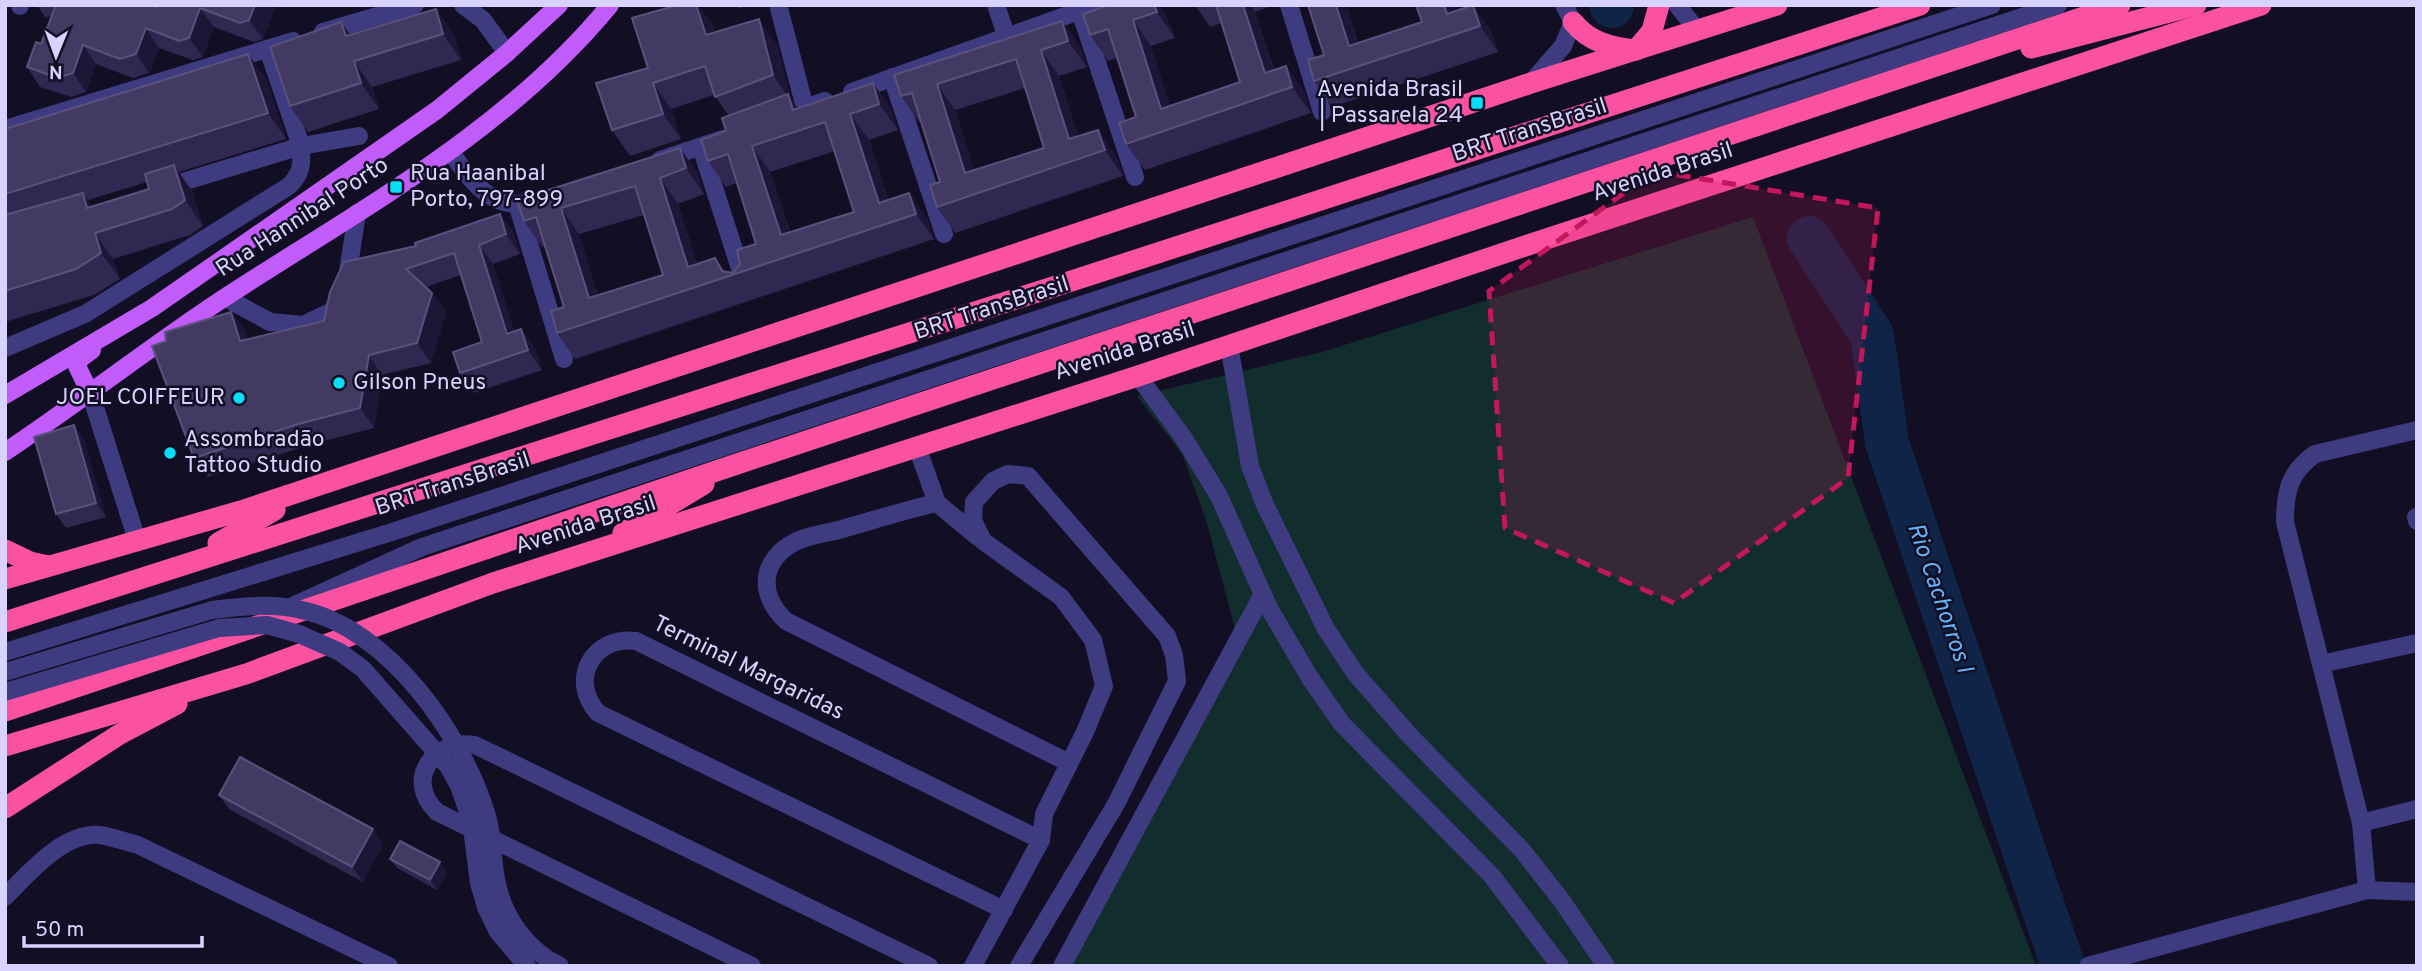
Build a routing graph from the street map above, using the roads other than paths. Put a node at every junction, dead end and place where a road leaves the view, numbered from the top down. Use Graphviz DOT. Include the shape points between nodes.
graph roads {
  1 [pos="415,5"];
  2 [pos="463,5"];
  3 [pos="559,5"];
  4 [pos="610,5"];
  5 [pos="996,5"];
  6 [pos="1289,5"];
  7 [pos="1659,5"];
  8 [pos="1677,5"];
  9 [pos="1777,5"];
  10 [pos="1920,5"];
  11 [pos="1992,5"];
  12 [pos="2057,5"];
  13 [pos="2120,5"];
  14 [pos="2196,5"];
  15 [pos="2261,5"];
  16 [pos="779,8"];
  17 [pos="1088,8"];
  18 [pos="1574,16"];
  19 [pos="1697,30"];
  20 [pos="1006,35"];
  21 [pos="268,49"];
  22 [pos="1636,50"];
  23 [pos="508,53"];
  24 [pos="892,77"];
  25 [pos="1531,83"];
  26 [pos="1859,91"];
  27 [pos="1322,112"];
  28 [pos="5,129"];
  29 [pos="740,132"];
  30 [pos="359,136"];
  31 [pos="301,146"];
  32 [pos="701,147"];
  33 [pos="451,152"];
  34 [pos="639,167"];
  35 [pos="1135,177"];
  36 [pos="149,192"];
  37 [pos="554,195"];
  38 [pos="517,204"];
  39 [pos="357,213"];
  40 [pos="944,234"];
  41 [pos="747,288"];
  42 [pos="226,298"];
  43 [pos="152,308"];
  44 [pos="1228,345"];
  45 [pos="5,348"];
  46 [pos="564,359"];
  47 [pos="1138,376"];
  48 [pos="5,395"];
  49 [pos="91,395"];
  50 [pos="2417,430"];
  51 [pos="917,447"];
  52 [pos="5,452"];
  53 [pos="737,464"];
  54 [pos="316,486"];
  55 [pos="937,503"];
  56 [pos="137,540"];
  57 [pos="983,541"];
  58 [pos="5,550"];
  59 [pos="592,552"];
  60 [pos="183,563"];
  61 [pos="48,566"];
  62 [pos="5,579"];
  63 [pos="1264,594"];
  64 [pos="5,622"];
  65 [pos="228,635"];
  66 [pos="2417,643"];
  67 [pos="5,652"];
  68 [pos="2322,664"];
  69 [pos="5,672"];
  70 [pos="246,674"];
  71 [pos="5,692"];
  72 [pos="5,711"];
  73 [pos="5,746"];
  74 [pos="1069,763"];
  75 [pos="5,808"];
  76 [pos="2417,809"];
  77 [pos="2361,823"];
  78 [pos="1041,840"];
  79 [pos="2367,890"];
  80 [pos="2417,892"];
  81 [pos="5,897"];
  82 [pos="1004,910"];
  83 [pos="2092,965"];
  84 [pos="389,966"];
  85 [pos="527,966"];
  86 [pos="560,966"];
  87 [pos="752,966"];
  88 [pos="929,966"];
  89 [pos="973,966"];
  90 [pos="1019,966"];
  91 [pos="1062,966"];
  92 [pos="1560,966"];
  93 [pos="1606,966"];
  1 -- 21 [label="street"];
  2 -- 23 [label="street" via="483,20"];
  3 -- 23 [label="main road, Rua Hannibal Porto"];
  4 -- 33 [label="main road, Rua Hannibal Porto" via="524,94"];
  5 -- 20 [label="street"];
  6 -- 27 [label="street"];
  7 -- 22 [label="highway" via="1652,31"];
  8 -- 19 [label="street"];
  9 -- 19 [label="highway"];
  10 -- 60 [label="highway"];
  11 -- 67 [label="street, BRT TransBrasil" via="395,531"];
  12 -- 65 [label="street, BRT TransBrasil" via="422,547"];
  13 -- 26 [label="highway, Avenida Brasil"];
  14 -- 26 [label="highway"];
  15 -- 44 [label="highway, Avenida Brasil"];
  16 -- 24 [label="street" via="799,111"];
  17 -- 20 [label="street"];
  17 -- 35 [label="street"];
  18 -- 22 [label="highway" via="1605,45"];
  18 -- 25 [label="street" via="1563,46"];
  19 -- 22 [label="highway"];
  20 -- 24 [label="street"];
  21 -- 28 [label="street"];
  21 -- 31 [label="street"];
  22 -- 25 [label="highway"];
  23 -- 43 [label="main road, Rua Hannibal Porto" via="437,110"];
  24 -- 40 [label="street"];
  25 -- 54 [label="highway"];
  26 -- 53 [label="highway, Avenida Brasil"];
  29 -- 32 [label="street"];
  30 -- 31 [label="street"];
  31 -- 36 [label="street"];
  31 -- 45 [label="street" via="302,168 289,186 85,314"];
  32 -- 34 [label="street"];
  32 -- 41 [label="street"];
  33 -- 38 [label="street" via="480,191 503,203"];
  33 -- 39 [label="main road, Rua Hannibal Porto"];
  37 -- 38 [label="street"];
  38 -- 46 [label="street"];
  39 -- 42 [label="main road, Rua Hannibal Porto"];
  39 -- 42 [label="street" via="346,285 332,311 303,325 270,322"];
  42 -- 49 [label="main road, Rua Hannibal Porto"];
  43 -- 48 [label="main road, Rua Hannibal Porto"];
  43 -- 49 [label="main road" via="80,359 78,369"];
  44 -- 47 [label="highway, Avenida Brasil"];
  44 -- 93 [label="street" via="1250,466 1326,629 1355,673 1403,728 1522,850"];
  47 -- 51 [label="highway, Avenida Brasil"];
  47 -- 63 [label="street" via="1219,496"];
  49 -- 52 [label="main road, Rua Hannibal Porto"];
  49 -- 56 [label="street"];
  50 -- 68 [label="street" via="2315,454 2290,478 2286,522"];
  51 -- 55 [label="street"];
  51 -- 59 [label="highway, Avenida Brasil"];
  53 -- 59 [label="highway"];
  53 -- 65 [label="highway, Avenida Brasil"];
  54 -- 56 [label="highway"];
  54 -- 60 [label="highway"];
  55 -- 57 [label="street"];
  55 -- 74 [label="street" via="795,541 771,560 765,579 767,597 786,621"];
  56 -- 61 [label="highway"];
  57 -- 74 [label="street" via="1061,597 1093,640 1104,686"];
  57 -- 90 [label="street" via="972,520 974,502 984,489 1008,474 1028,476 1167,635 1177,681 1116,804"];
  58 -- 61 [label="highway"];
  59 -- 70 [label="highway, Avenida Brasil" via="493,583"];
  60 -- 64 [label="highway"];
  61 -- 62 [label="highway"];
  63 -- 91 [label="street"];
  63 -- 92 [label="street" via="1310,678 1342,724 1492,876"];
  65 -- 72 [label="highway, Avenida Brasil"];
  66 -- 68 [label="street"];
  68 -- 77 [label="street"];
  69 -- 86 [label="street, bridge" via="212,610 243,606 302,610 355,632 383,653 445,726 475,781 488,818 501,903 530,945"];
  70 -- 73 [label="highway, Avenida Brasil"];
  70 -- 75 [label="highway" via="120,734"];
  71 -- 85 [label="street, bridge" via="219,628 267,625 340,652 363,669 448,766 471,820 486,907 498,932"];
  74 -- 78 [label="street" via="1044,814"];
  76 -- 77 [label="street"];
  77 -- 79 [label="street"];
  78 -- 82 [label="street"];
  78 -- 82 [label="street, Terminal Margaridas" via="636,641 607,643 590,661 586,692 598,713"];
  79 -- 80 [label="street"];
  79 -- 83 [label="street"];
  81 -- 84 [label="street" via="73,839 99,835 138,845"];
  82 -- 89 [label="street"];
  87 -- 88 [label="street" via="437,812 421,788 427,766 444,749 460,742 475,745"];
}
